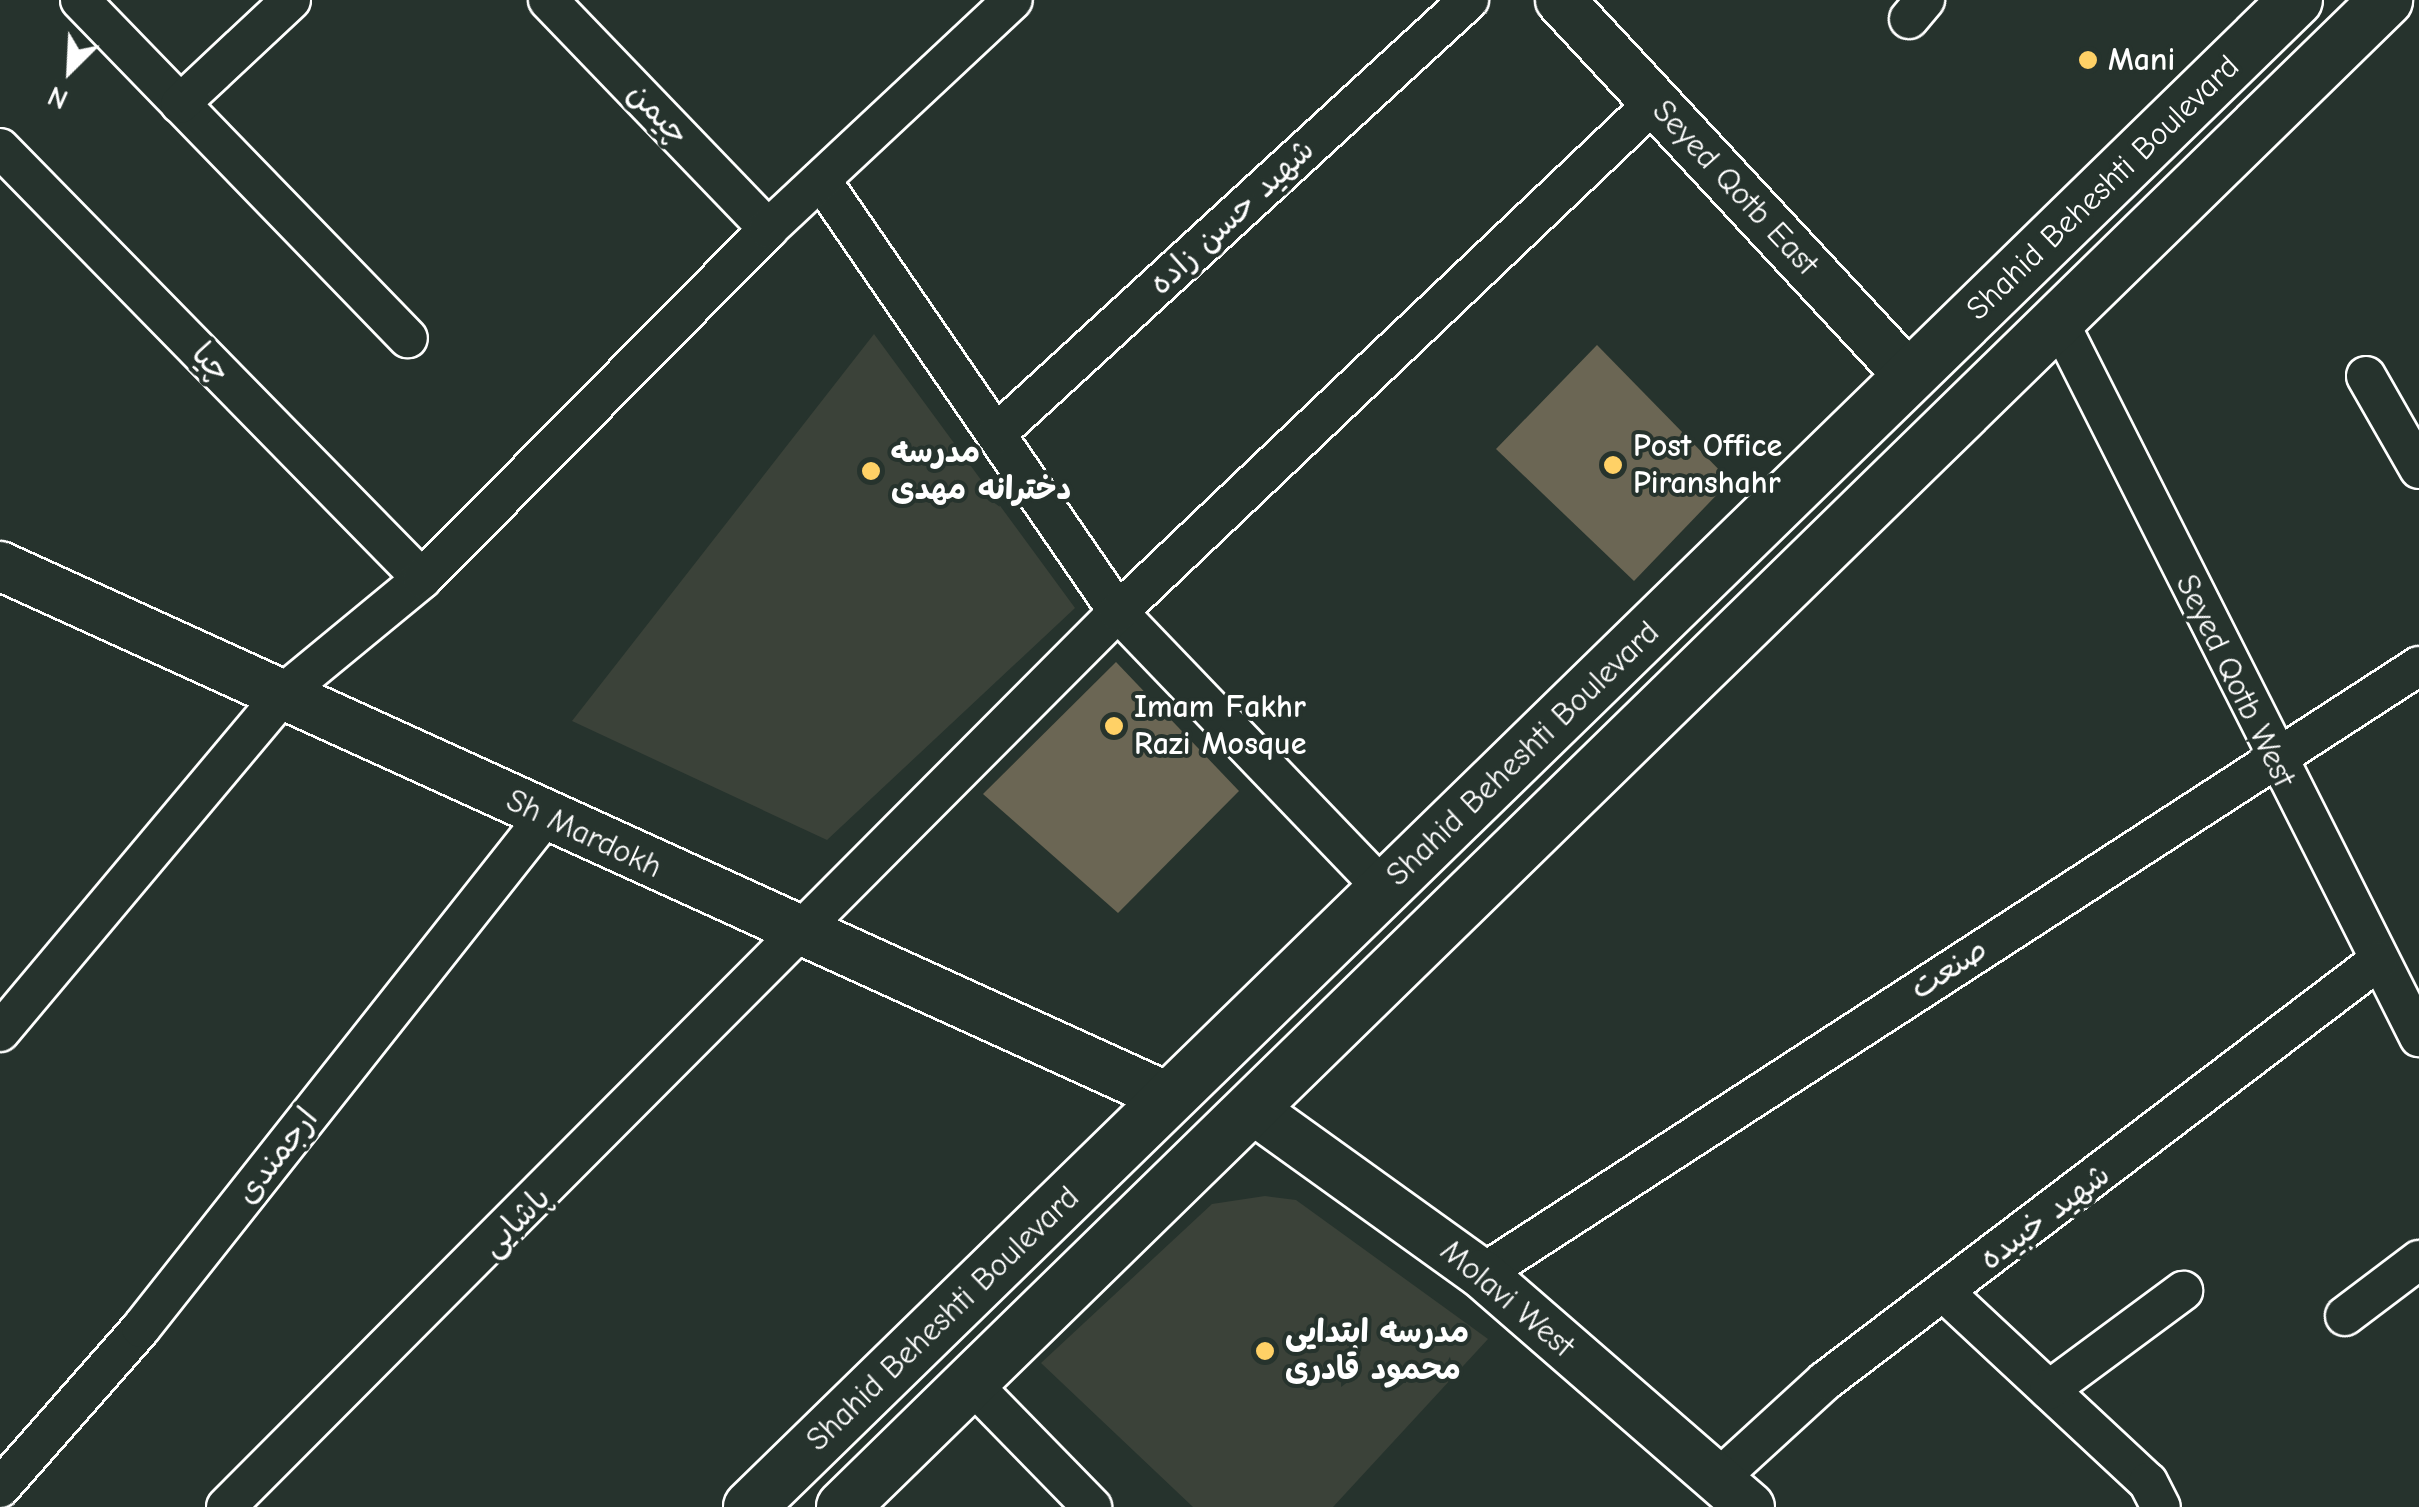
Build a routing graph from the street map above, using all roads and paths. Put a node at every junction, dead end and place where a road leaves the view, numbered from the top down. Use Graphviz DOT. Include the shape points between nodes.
graph roads {
  1 [pos="80,0"];
  2 [pos="291,0"];
  3 [pos="548,0"];
  4 [pos="1014,0"];
  5 [pos="1469,0"];
  6 [pos="1560,0"];
  7 [pos="2296,0"];
  8 [pos="2386,0"];
  9 [pos="1655,102"];
  10 [pos="180,104"];
  11 [pos="0,148"];
  12 [pos="821,180"];
  13 [pos="768,229"];
  14 [pos="2058,320"];
  15 [pos="408,338"];
  16 [pos="1910,376"];
  17 [pos="2366,376"];
  18 [pos="996,434"];
  19 [pos="2419,469"];
  20 [pos="0,566"];
  21 [pos="422,580"];
  22 [pos="1118,612"];
  23 [pos="2419,666"];
  24 [pos="286,691"];
  25 [pos="2272,758"];
  26 [pos="545,818"];
  27 [pos="1384,889"];
  28 [pos="801,932"];
  29 [pos="2378,962"];
  30 [pos="0,1032"];
  31 [pos="2419,1037"];
  32 [pos="1170,1098"];
  33 [pos="1252,1108"];
  34 [pos="2419,1260"];
  35 [pos="1482,1274"];
  36 [pos="2184,1291"];
  37 [pos="1946,1293"];
  38 [pos="2345,1316"];
  39 [pos="970,1382"];
  40 [pos="2049,1390"];
  41 [pos="0,1488"];
  42 [pos="1734,1493"];
  43 [pos="226,1507"];
  44 [pos="750,1507"];
  45 [pos="843,1507"];
  46 [pos="1092,1507"];
  47 [pos="2161,1507"];
  1 -- 10 [label="street"];
  2 -- 10 [label="street"];
  3 -- 13 [label="street, چیمن"];
  4 -- 12 [label="street"];
  5 -- 18 [label="street, شهید حسن زاده"];
  6 -- 9 [label="street, Seyed Qotb East"];
  7 -- 16 [label="main road, Shahid Beheshti Boulevard"];
  8 -- 14 [label="main road, Shahid Beheshti Boulevard"];
  9 -- 16 [label="street, Seyed Qotb East"];
  9 -- 22 [label="street, پاشایی"];
  10 -- 15 [label="street"];
  11 -- 21 [label="street, چیا"];
  12 -- 13 [label="street"];
  12 -- 18 [label="street"];
  13 -- 21 [label="street"];
  14 -- 25 [label="street, Seyed Qotb West"];
  14 -- 33 [label="main road, Shahid Beheshti Boulevard"];
  16 -- 27 [label="main road, Shahid Beheshti Boulevard"];
  17 -- 19 [label="street"];
  18 -- 22 [label="street"];
  20 -- 24 [label="street, Sh Mardokh"];
  21 -- 24 [label="street"];
  22 -- 27 [label="street"];
  22 -- 28 [label="street, پاشایی"];
  23 -- 25 [label="street, صنعت"];
  24 -- 26 [label="street, Sh Mardokh"];
  24 -- 30 [label="street"];
  25 -- 29 [label="street, Seyed Qotb West"];
  25 -- 35 [label="street, صنعت"];
  26 -- 28 [label="street, Sh Mardokh"];
  26 -- 41 [label="street, ارجمندی" via="140,1328"];
  27 -- 32 [label="main road, Shahid Beheshti Boulevard"];
  28 -- 32 [label="street, Sh Mardokh"];
  28 -- 43 [label="street, پاشایی"];
  29 -- 31 [label="street, Seyed Qotb West"];
  29 -- 37 [label="street, شهید خبیده"];
  32 -- 44 [label="main road, Shahid Beheshti Boulevard"];
  33 -- 35 [label="street, Molavi West"];
  33 -- 39 [label="main road, Shahid Beheshti Boulevard"];
  34 -- 38 [label="street"];
  35 -- 42 [label="street, Molavi West"];
  36 -- 40 [label="street"];
  37 -- 40 [label="street"];
  37 -- 42 [label="street, شهید خبیده" via="1825,1381"];
  39 -- 45 [label="main road, Shahid Beheshti Boulevard"];
  39 -- 46 [label="street"];
  40 -- 47 [label="street" via="2148,1482"];
}
